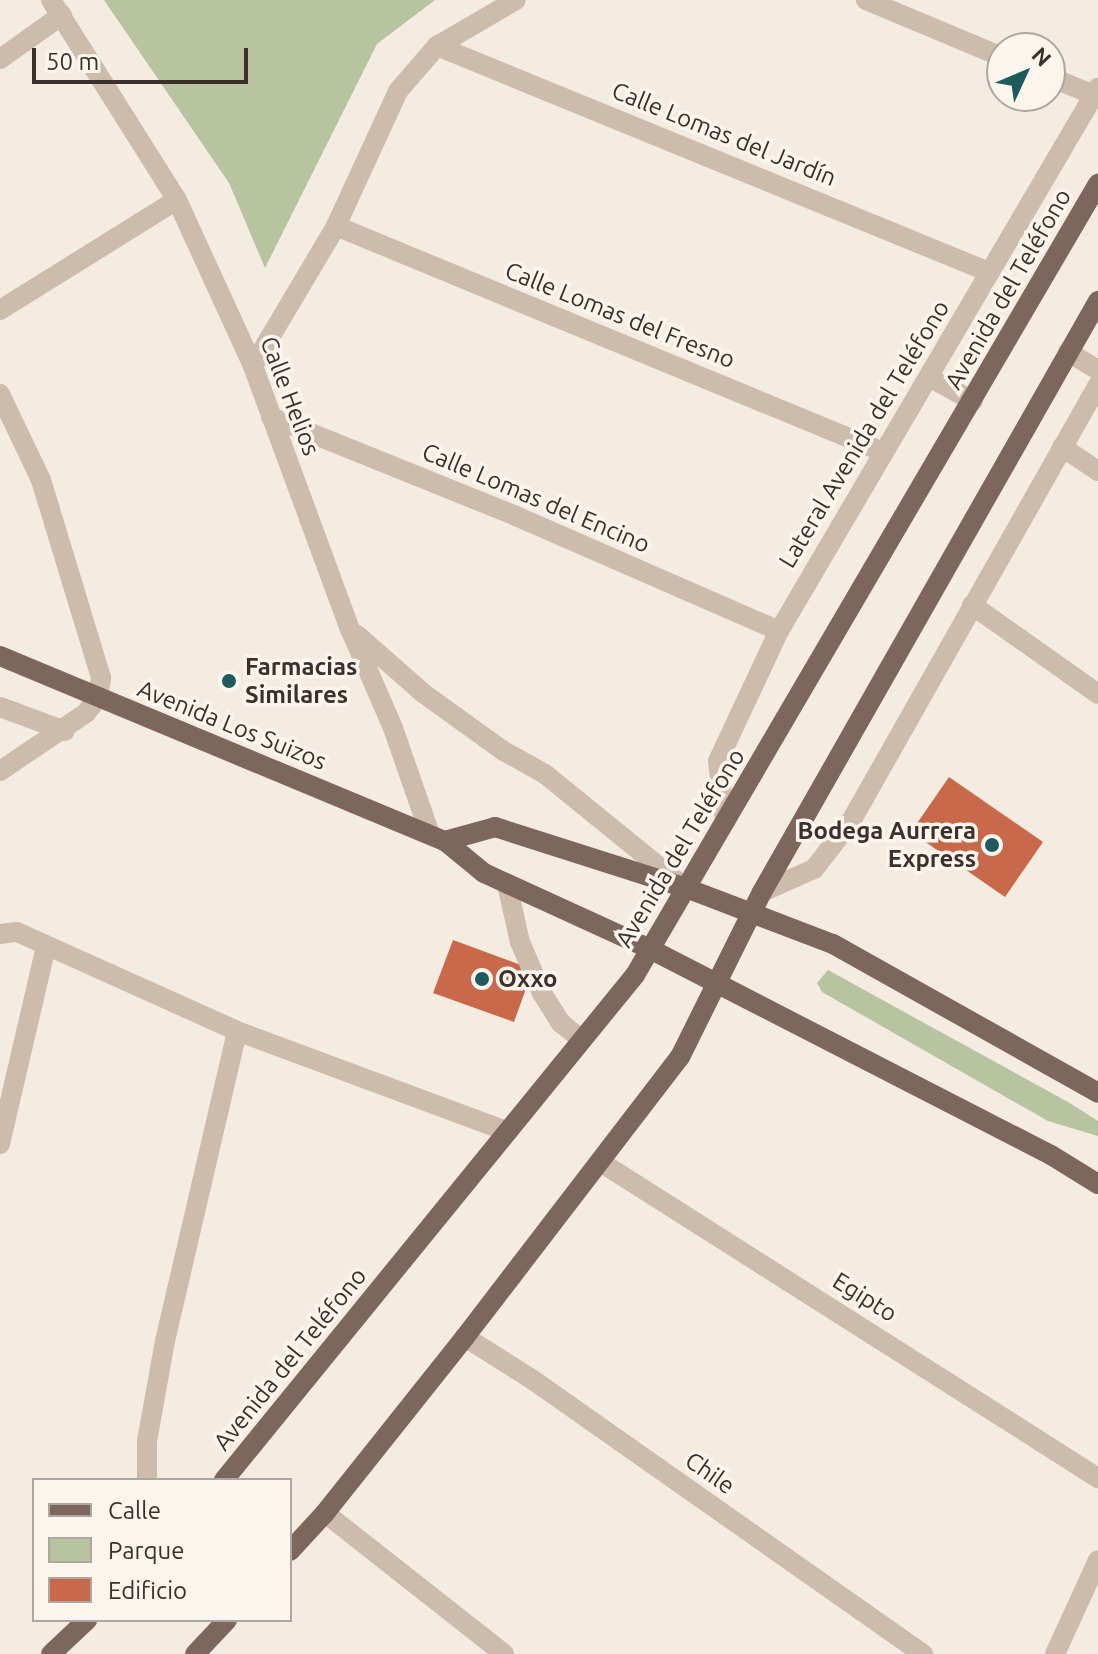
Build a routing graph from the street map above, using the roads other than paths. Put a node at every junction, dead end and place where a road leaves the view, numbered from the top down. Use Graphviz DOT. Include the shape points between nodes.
graph roads {
  1 [pos="516,0"];
  2 [pos="866,0"];
  3 [pos="57,7"];
  4 [pos="437,46"];
  5 [pos="986,50"];
  6 [pos="0,59"];
  7 [pos="1066,82"];
  8 [pos="1096,92"];
  9 [pos="1098,184"];
  10 [pos="177,200"];
  11 [pos="336,226"];
  12 [pos="989,272"];
  13 [pos="1098,301"];
  14 [pos="0,310"];
  15 [pos="1068,352"];
  16 [pos="253,366"];
  17 [pos="1098,370"];
  18 [pos="929,377"];
  19 [pos="1098,385"];
  20 [pos="0,394"];
  21 [pos="973,401"];
  22 [pos="271,417"];
  23 [pos="1062,447"];
  24 [pos="883,452"];
  25 [pos="1098,471"];
  26 [pos="972,605"];
  27 [pos="350,629"];
  28 [pos="779,631"];
  29 [pos="0,656"];
  30 [pos="1098,694"];
  31 [pos="98,698"];
  32 [pos="0,707"];
  33 [pos="65,731"];
  34 [pos="0,771"];
  35 [pos="725,822"];
  36 [pos="438,838"];
  37 [pos="507,884"];
  38 [pos="686,888"];
  39 [pos="762,892"];
  40 [pos="751,913"];
  41 [pos="0,934"];
  42 [pos="46,947"];
  43 [pos="650,949"];
  44 [pos="718,986"];
  45 [pos="237,1031"];
  46 [pos="582,1040"];
  47 [pos="1098,1093"];
  48 [pos="508,1132"];
  49 [pos="0,1144"];
  50 [pos="602,1163"];
  51 [pos="1098,1184"];
  52 [pos="465,1337"];
  53 [pos="147,1478"];
  54 [pos="226,1478"];
  55 [pos="1098,1478"];
  56 [pos="325,1513"];
  57 [pos="292,1549"];
  58 [pos="1098,1560"];
  59 [pos="85,1622"];
  60 [pos="225,1622"];
  61 [pos="51,1654"];
  62 [pos="195,1654"];
  63 [pos="504,1654"];
  64 [pos="923,1654"];
  65 [pos="1055,1654"];
  1 -- 4 [label="street"];
  2 -- 5 [label="street"];
  3 -- 6 [label="street"];
  3 -- 10 [label="street, Calle Helios"];
  4 -- 11 [label="street" via="398,91"];
  4 -- 12 [label="street, Calle Lomas del Jardín"];
  7 -- 8 [label="street"];
  8 -- 12 [label="street, Lateral Avenida del Teléfono"];
  9 -- 21 [label="main road, Avenida del Teléfono"];
  10 -- 14 [label="street"];
  10 -- 16 [label="street, Calle Helios"];
  11 -- 16 [label="street"];
  11 -- 24 [label="street, Calle Lomas del Fresno"];
  12 -- 18 [label="street, Lateral Avenida del Teléfono"];
  13 -- 15 [label="main road"];
  15 -- 17 [label="street"];
  15 -- 39 [label="main road"];
  16 -- 22 [label="street, Calle Helios"];
  18 -- 21 [label="street"];
  18 -- 24 [label="street, Lateral Avenida del Teléfono"];
  19 -- 23 [label="street"];
  20 -- 31 [label="street" via="41,480 96,655"];
  21 -- 35 [label="main road, Avenida del Teléfono"];
  22 -- 27 [label="street, Calle Helios"];
  22 -- 28 [label="street, Calle Lomas del Encino"];
  23 -- 25 [label="street"];
  23 -- 26 [label="street"];
  24 -- 28 [label="street, Lateral Avenida del Teléfono"];
  26 -- 30 [label="street"];
  26 -- 39 [label="street" via="850,823 814,869"];
  27 -- 36 [label="street, Calle Helios"];
  27 -- 38 [label="street" via="423,693 545,774"];
  28 -- 35 [label="street, Lateral Avenida del Teléfono" via="718,761"];
  29 -- 31 [label="main road, Avenida Los Suizos"];
  31 -- 33 [label="street"];
  31 -- 36 [label="main road, Avenida Los Suizos"];
  32 -- 33 [label="street"];
  33 -- 34 [label="street"];
  35 -- 38 [label="main road, Avenida del Teléfono"];
  36 -- 37 [label="main road, Avenida Los Suizos"];
  36 -- 38 [label="main road" via="495,827"];
  37 -- 43 [label="main road, Avenida Los Suizos"];
  37 -- 46 [label="street" via="520,942 542,993 561,1023"];
  38 -- 40 [label="main road"];
  38 -- 43 [label="main road, Avenida del Teléfono"];
  39 -- 40 [label="main road"];
  40 -- 44 [label="main road"];
  40 -- 47 [label="main road" via="833,944"];
  41 -- 42 [label="street" via="17,932"];
  42 -- 45 [label="street"];
  42 -- 49 [label="street"];
  43 -- 44 [label="main road, Avenida Los Suizos"];
  43 -- 46 [label="main road, Avenida del Teléfono"];
  44 -- 50 [label="main road" via="680,1057"];
  44 -- 51 [label="main road, Avenida Los Suizos" via="1051,1155"];
  45 -- 48 [label="street"];
  45 -- 53 [label="street" via="165,1341 147,1441"];
  46 -- 48 [label="main road, Avenida del Teléfono"];
  48 -- 54 [label="main road, Avenida del Teléfono"];
  50 -- 52 [label="main road"];
  50 -- 55 [label="street, Egipto"];
  52 -- 56 [label="main road"];
  52 -- 64 [label="street, Chile"];
  56 -- 57 [label="main road"];
  56 -- 63 [label="street"];
  58 -- 65 [label="street"];
  59 -- 61 [label="main road"];
  60 -- 62 [label="main road"];
}
